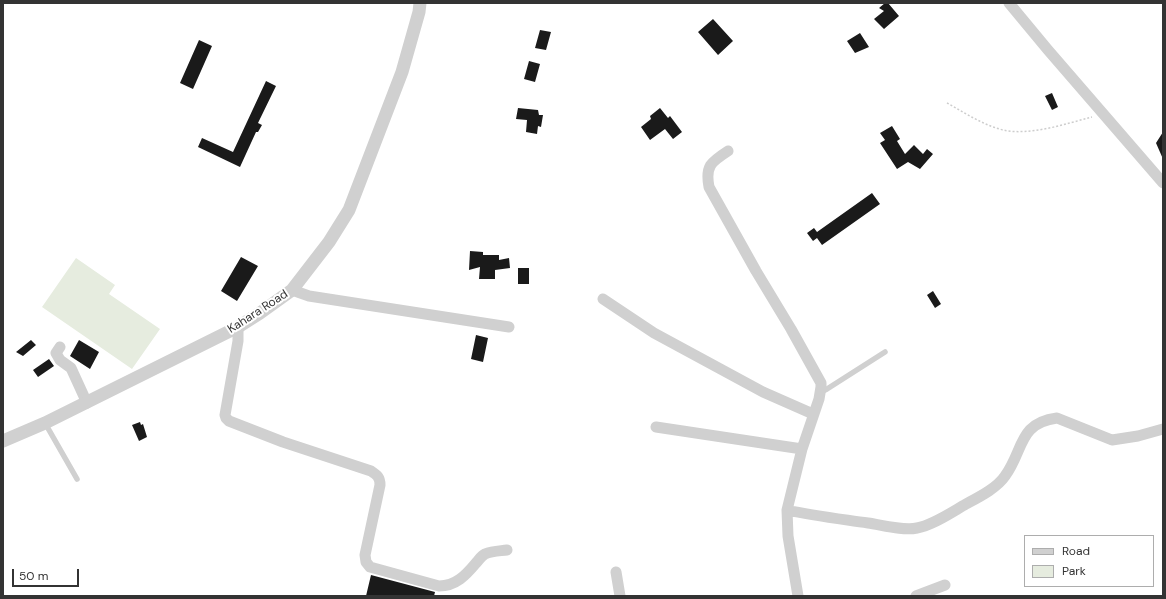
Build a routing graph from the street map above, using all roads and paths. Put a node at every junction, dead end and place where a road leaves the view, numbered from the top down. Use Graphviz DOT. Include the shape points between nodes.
graph roads {
  1 [pos="420,3"];
  2 [pos="1009,3"];
  3 [pos="947,103"];
  4 [pos="1103,114"];
  5 [pos="728,151"];
  6 [pos="1162,178"];
  7 [pos="292,290"];
  8 [pos="603,299"];
  9 [pos="238,327"];
  10 [pos="509,327"];
  11 [pos="60,347"];
  12 [pos="884,352"];
  13 [pos="820,392"];
  14 [pos="87,403"];
  15 [pos="813,414"];
  16 [pos="45,423"];
  17 [pos="656,427"];
  18 [pos="1163,429"];
  19 [pos="3,441"];
  20 [pos="802,449"];
  21 [pos="77,479"];
  22 [pos="787,510"];
  23 [pos="507,550"];
  24 [pos="616,572"];
  25 [pos="945,585"];
  26 [pos="620,596"];
  27 [pos="798,596"];
  28 [pos="916,596"];
  1 -- 7 [label="street, Kahara Road" via="402,72 349,210 329,242"];
  2 -- 4 [label="street"];
  3 -- 4 [label="path" via="973,118 1004,130 1028,132"];
  4 -- 6 [label="street"];
  5 -- 13 [label="street" via="708,167 709,187 820,379"];
  7 -- 9 [label="street, Kahara Road"];
  7 -- 10 [label="street" via="309,296"];
  8 -- 15 [label="street" via="654,333 763,392"];
  9 -- 14 [label="street, Kahara Road"];
  9 -- 23 [label="street" via="226,418 283,442 377,475 380,485 365,555 370,567 446,586 462,578 485,554"];
  11 -- 14 [label="street" via="56,352 60,360 71,368"];
  12 -- 13 [label="lane"];
  13 -- 15 [label="street"];
  14 -- 16 [label="street, Kahara Road"];
  15 -- 20 [label="street"];
  16 -- 19 [label="street, Kahara Road"];
  16 -- 21 [label="lane"];
  17 -- 20 [label="street"];
  18 -- 22 [label="street" via="1112,440 1057,418 1048,419 1029,429 1015,461 1004,477 991,488 948,514 917,528 895,527"];
  20 -- 22 [label="street"];
  22 -- 27 [label="street" via="788,536"];
  24 -- 26 [label="street"];
  25 -- 28 [label="street"];
}
